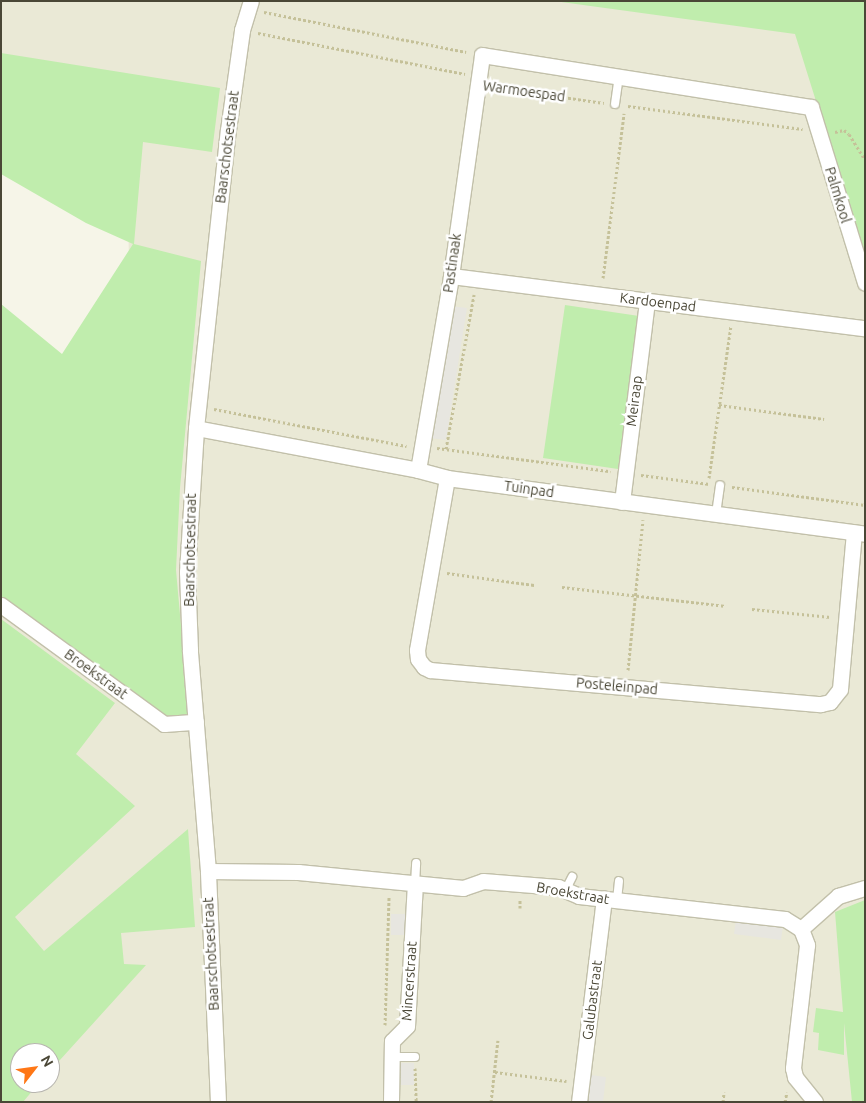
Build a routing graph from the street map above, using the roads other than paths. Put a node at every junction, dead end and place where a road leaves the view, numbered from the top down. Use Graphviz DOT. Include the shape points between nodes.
graph roads {
  1 [pos="250,4"];
  2 [pos="482,55"];
  3 [pos="619,77"];
  4 [pos="615,104"];
  5 [pos="812,107"];
  6 [pos="451,276"];
  7 [pos="865,283"];
  8 [pos="647,301"];
  9 [pos="865,328"];
  10 [pos="196,428"];
  11 [pos="418,470"];
  12 [pos="447,478"];
  13 [pos="720,485"];
  14 [pos="622,502"];
  15 [pos="716,514"];
  16 [pos="859,533"];
  17 [pos="1,605"];
  18 [pos="196,722"];
  19 [pos="416,863"];
  20 [pos="208,871"];
  21 [pos="572,877"];
  22 [pos="619,881"];
  23 [pos="416,885"];
  24 [pos="865,888"];
  25 [pos="565,890"];
  26 [pos="610,900"];
  27 [pos="801,929"];
  28 [pos="392,1057"];
  29 [pos="415,1058"];
  30 [pos="218,1102"];
  31 [pos="391,1102"];
  32 [pos="579,1102"];
  33 [pos="815,1102"];
  1 -- 10 [label="street, Baarschotsestraat" via="242,30 228,130"];
  2 -- 3 [label="street, Warmoespad"];
  2 -- 6 [label="street, Pastinaak"];
  3 -- 4 [label="lane"];
  3 -- 5 [label="street, Warmoespad"];
  5 -- 7 [label="street, Palmkool"];
  6 -- 8 [label="street, Kardoenpad"];
  6 -- 11 [label="street, Pastinaak"];
  8 -- 9 [label="street, Kardoenpad"];
  8 -- 14 [label="street, Meiraap"];
  10 -- 11 [label="street, Tuinpad"];
  10 -- 18 [label="street, Baarschotsestraat" via="187,572"];
  11 -- 12 [label="street, Tuinpad"];
  12 -- 14 [label="street, Tuinpad"];
  12 -- 16 [label="street, Posteleinpad" via="417,650 418,659 430,670 821,704 830,702 840,689 846,619"];
  13 -- 15 [label="lane"];
  14 -- 15 [label="street, Tuinpad"];
  15 -- 16 [label="street, Tuinpad"];
  17 -- 18 [label="street, Broekstraat" via="164,724"];
  18 -- 20 [label="street, Baarschotsestraat"];
  19 -- 23 [label="lane"];
  20 -- 23 [label="street, Broekstraat" via="298,872"];
  20 -- 30 [label="street, Baarschotsestraat"];
  21 -- 25 [label="lane"];
  22 -- 26 [label="lane"];
  23 -- 25 [label="street, Broekstraat" via="463,888 483,880 522,878"];
  23 -- 28 [label="street, Mincerstraat" via="407,1026 392,1041"];
  24 -- 27 [label="street" via="838,896"];
  25 -- 26 [label="street, Broekstraat" via="579,896"];
  26 -- 27 [label="street, Broekstraat" via="785,919"];
  26 -- 32 [label="street, Galubastraat"];
  27 -- 33 [label="street" via="807,946 793,1068 795,1077"];
  28 -- 29 [label="lane"];
  28 -- 31 [label="street"];
}
